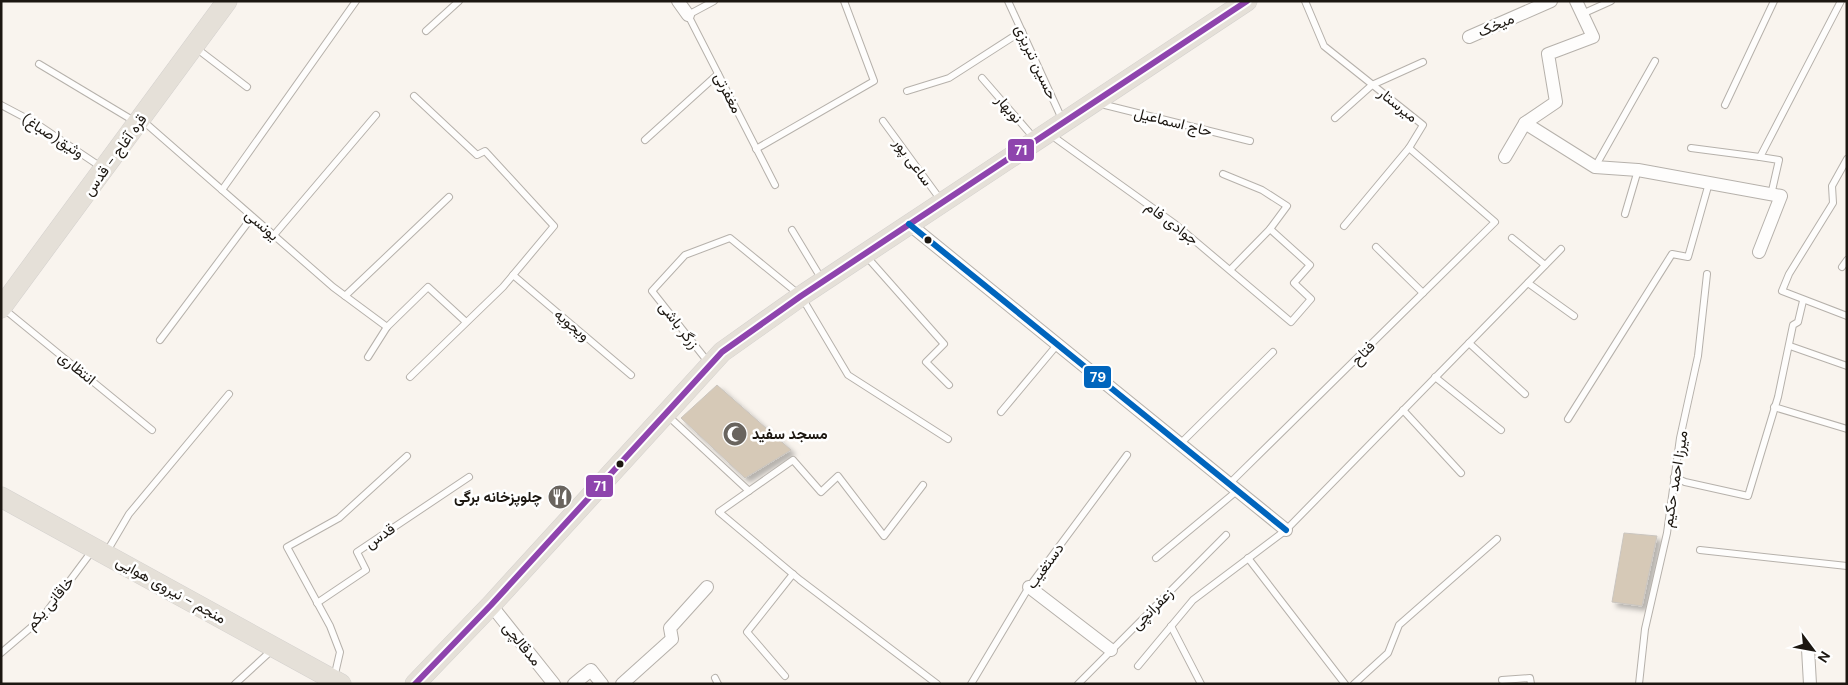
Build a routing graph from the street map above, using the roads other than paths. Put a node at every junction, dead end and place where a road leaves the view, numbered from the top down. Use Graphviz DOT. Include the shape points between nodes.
graph roads {
  1 [pos="227,1"];
  2 [pos="356,1"];
  3 [pos="459,1"];
  4 [pos="678,1"];
  5 [pos="714,1"];
  6 [pos="844,1"];
  7 [pos="1008,1"];
  8 [pos="1247,1"];
  9 [pos="1305,1"];
  10 [pos="1550,1"];
  11 [pos="1576,1"];
  12 [pos="1611,1"];
  13 [pos="1774,1"];
  14 [pos="1841,1"];
  15 [pos="1582,14"];
  16 [pos="688,15"];
  17 [pos="426,31"];
  18 [pos="1022,32"];
  19 [pos="1469,37"];
  20 [pos="194,46"];
  21 [pos="1655,61"];
  22 [pos="1423,62"];
  23 [pos="39,64"];
  24 [pos="718,74"];
  25 [pos="982,78"];
  26 [pos="1372,85"];
  27 [pos="247,87"];
  28 [pos="908,92"];
  29 [pos="414,96"];
  30 [pos="1095,102"];
  31 [pos="1,105"];
  32 [pos="1724,105"];
  33 [pos="376,115"];
  34 [pos="1336,118"];
  35 [pos="139,121"];
  36 [pos="883,121"];
  37 [pos="1525,123"];
  38 [pos="1049,132"];
  39 [pos="645,140"];
  40 [pos="1250,141"];
  41 [pos="1409,148"];
  42 [pos="1692,148"];
  43 [pos="756,149"];
  44 [pos="1505,157"];
  45 [pos="1760,157"];
  46 [pos="1847,159"];
  47 [pos="1595,167"];
  48 [pos="104,169"];
  49 [pos="1638,170"];
  50 [pos="1223,174"];
  51 [pos="1708,183"];
  52 [pos="776,185"];
  53 [pos="222,190"];
  54 [pos="1771,195"];
  55 [pos="449,197"];
  56 [pos="942,202"];
  57 [pos="1625,214"];
  58 [pos="252,216"];
  59 [pos="1495,222"];
  60 [pos="909,224"];
  61 [pos="1344,226"];
  62 [pos="1270,229"];
  63 [pos="792,230"];
  64 [pos="274,235"];
  65 [pos="1512,238"];
  66 [pos="1376,247"];
  67 [pos="1562,248"];
  68 [pos="1758,252"];
  69 [pos="864,254"];
  70 [pos="1847,260"];
  71 [pos="1545,265"];
  72 [pos="1842,267"];
  73 [pos="1231,270"];
  74 [pos="1707,274"];
  75 [pos="513,275"];
  76 [pos="823,282"];
  77 [pos="1528,282"];
  78 [pos="1423,294"];
  79 [pos="345,296"];
  80 [pos="801,296"];
  81 [pos="1803,301"];
  82 [pos="2,307"];
  83 [pos="1574,316"];
  84 [pos="1847,316"];
  85 [pos="466,322"];
  86 [pos="387,327"];
  87 [pos="160,340"];
  88 [pos="1057,344"];
  89 [pos="1469,344"];
  90 [pos="1790,346"];
  91 [pos="1273,352"];
  92 [pos="368,357"];
  93 [pos="710,365"];
  94 [pos="1847,366"];
  95 [pos="631,375"];
  96 [pos="410,377"];
  97 [pos="1435,377"];
  98 [pos="949,386"];
  99 [pos="229,394"];
  100 [pos="1525,394"];
  101 [pos="1774,407"];
  102 [pos="1404,410"];
  103 [pos="1001,412"];
  104 [pos="666,414"];
  105 [pos="1568,419"];
  106 [pos="152,430"];
  107 [pos="1501,430"];
  108 [pos="1847,430"];
  109 [pos="948,439"];
  110 [pos="1181,443"];
  111 [pos="1127,455"];
  112 [pos="407,456"];
  113 [pos="1461,473"];
  114 [pos="469,477"];
  115 [pos="1674,477"];
  116 [pos="923,485"];
  117 [pos="1234,487"];
  118 [pos="749,491"];
  119 [pos="1,497"];
  120 [pos="1286,530"];
  121 [pos="1226,535"];
  122 [pos="1497,539"];
  123 [pos="1700,550"];
  124 [pos="100,551"];
  125 [pos="1156,558"];
  126 [pos="1248,558"];
  127 [pos="1847,566"];
  128 [pos="792,574"];
  129 [pos="707,587"];
  130 [pos="1029,587"];
  131 [pos="318,603"];
  132 [pos="491,605"];
  133 [pos="1171,626"];
  134 [pos="275,647"];
  135 [pos="1808,649"];
  136 [pos="1111,650"];
  137 [pos="1,654"];
  138 [pos="1138,666"];
  139 [pos="785,676"];
  140 [pos="1502,680"];
  141 [pos="338,682"];
  142 [pos="235,684"];
  143 [pos="415,684"];
  144 [pos="554,684"];
  145 [pos="574,684"];
  146 [pos="602,684"];
  147 [pos="622,684"];
  148 [pos="938,684"];
  149 [pos="971,684"];
  150 [pos="1078,684"];
  151 [pos="1201,684"];
  152 [pos="1345,684"];
  153 [pos="1354,684"];
  154 [pos="1531,684"];
  155 [pos="1639,684"];
  156 [pos="1810,684"];
  1 -- 20 [label="main road, قره آغاج - قدس"];
  2 -- 53 [label="lane"];
  3 -- 17 [label="lane"];
  4 -- 16 [label="street, مغفرتی"];
  5 -- 16 [label="lane"];
  6 -- 43 [label="lane" via="874,81"];
  7 -- 18 [label="lane, حسین تبریزی"];
  8 -- 30 [label="main road"];
  9 -- 26 [label="lane, میرستار" via="1324,46"];
  10 -- 19 [label="street, میخک"];
  11 -- 15 [label="street"];
  12 -- 15 [label="lane"];
  13 -- 32 [label="lane"];
  14 -- 45 [label="lane"];
  15 -- 37 [label="street" via="1593,37 1548,54 1556,102"];
  16 -- 24 [label="lane, مغفرتی"];
  18 -- 28 [label="lane" via="949,78"];
  18 -- 38 [label="lane, حسین تبریزی"];
  20 -- 27 [label="lane"];
  20 -- 35 [label="main road, قره آغاج - قدس"];
  21 -- 47 [label="lane"];
  22 -- 26 [label="lane"];
  23 -- 35 [label="lane, یونسی"];
  24 -- 39 [label="lane"];
  24 -- 43 [label="lane, مغفرتی"];
  25 -- 38 [label="lane, نوبهار"];
  26 -- 34 [label="lane"];
  26 -- 41 [label="lane, میرستار" via="1423,125"];
  29 -- 75 [label="lane" via="477,155 486,151 554,226"];
  30 -- 38 [label="main road"];
  30 -- 40 [label="lane, حاج اسماعیل"];
  31 -- 48 [label="lane, وثیق(صباغ)" via="46,130"];
  33 -- 64 [label="lane"];
  35 -- 48 [label="main road, قره آغاج - قدس"];
  35 -- 53 [label="lane, یونسی"];
  36 -- 56 [label="lane, ساعی پور"];
  37 -- 44 [label="street"];
  37 -- 47 [label="street"];
  38 -- 56 [label="main road"];
  38 -- 73 [label="lane, جوادی فام" via="1175,224"];
  41 -- 59 [label="lane, میرستار"];
  41 -- 61 [label="lane"];
  42 -- 45 [label="lane"];
  43 -- 52 [label="lane, مغفرتی"];
  45 -- 54 [label="lane" via="1779,160"];
  46 -- 81 [label="lane" via="1832,186 1833,203 1782,291"];
  47 -- 49 [label="street"];
  48 -- 82 [label="main road, قره آغاج - قدس"];
  49 -- 51 [label="street"];
  49 -- 57 [label="lane"];
  50 -- 62 [label="lane" via="1262,190 1287,206"];
  51 -- 54 [label="street"];
  51 -- 105 [label="lane" via="1688,257 1672,254"];
  53 -- 58 [label="lane, یونسی"];
  54 -- 68 [label="street" via="1781,196"];
  55 -- 79 [label="lane"];
  56 -- 60 [label="main road"];
  58 -- 64 [label="lane, یونسی"];
  58 -- 87 [label="lane"];
  59 -- 78 [label="lane, فتاح"];
  60 -- 69 [label="main road"];
  60 -- 88 [label="street"];
  62 -- 73 [label="lane"];
  62 -- 73 [label="lane, جوادی فام" via="1310,265 1294,284 1311,299 1291,322"];
  63 -- 76 [label="lane"];
  64 -- 79 [label="lane, یونسی"];
  65 -- 71 [label="lane"];
  66 -- 78 [label="lane"];
  67 -- 71 [label="lane"];
  69 -- 76 [label="main road"];
  69 -- 98 [label="lane" via="944,344 926,362"];
  70 -- 72 [label="lane"];
  71 -- 77 [label="lane"];
  74 -- 115 [label="lane, میرزا احمد حکیم" via="1698,356"];
  75 -- 85 [label="lane"];
  75 -- 95 [label="lane, ویجویه"];
  76 -- 80 [label="main road"];
  77 -- 83 [label="lane"];
  77 -- 89 [label="lane"];
  78 -- 117 [label="lane, فتاح"];
  79 -- 86 [label="lane, یونسی"];
  80 -- 93 [label="main road" via="742,336"];
  80 -- 93 [label="lane, زرگر باشی" via="730,238 685,256 652,292"];
  80 -- 109 [label="lane" via="848,375"];
  81 -- 84 [label="lane"];
  81 -- 90 [label="lane" via="1798,322 1793,325"];
  82 -- 106 [label="lane, انتظاری"];
  85 -- 86 [label="lane" via="428,287"];
  85 -- 96 [label="lane"];
  86 -- 92 [label="lane"];
  88 -- 103 [label="lane"];
  88 -- 110 [label="street"];
  89 -- 97 [label="lane"];
  89 -- 100 [label="lane"];
  90 -- 94 [label="lane"];
  90 -- 101 [label="lane"];
  91 -- 110 [label="lane"];
  93 -- 104 [label="main road"];
  97 -- 102 [label="lane"];
  97 -- 107 [label="lane"];
  99 -- 124 [label="lane, خاقانی یکم"];
  101 -- 108 [label="lane"];
  101 -- 115 [label="lane" via="1748,496"];
  102 -- 113 [label="lane"];
  102 -- 120 [label="lane"];
  104 -- 118 [label="lane"];
  104 -- 132 [label="main road"];
  110 -- 117 [label="street"];
  111 -- 130 [label="lane, دستغیب"];
  112 -- 131 [label="lane" via="339,518 287,547"];
  114 -- 131 [label="lane, قدس" via="357,552 366,570"];
  115 -- 155 [label="lane, میرزا احمد حکیم" via="1667,534 1645,629"];
  116 -- 118 [label="lane" via="884,536 838,476 821,492 793,460"];
  117 -- 120 [label="street"];
  117 -- 125 [label="lane, فتاح"];
  118 -- 128 [label="lane" via="719,512"];
  119 -- 124 [label="main road, منجم - نیروی هوایی"];
  120 -- 126 [label="lane"];
  121 -- 136 [label="lane, زعفرانچی"];
  122 -- 153 [label="lane" via="1399,625 1388,653"];
  123 -- 127 [label="lane"];
  124 -- 134 [label="main road, منجم - نیروی هوایی"];
  124 -- 137 [label="lane, خاقانی یکم" via="42,618"];
  126 -- 133 [label="lane" via="1193,600"];
  126 -- 152 [label="lane"];
  128 -- 139 [label="lane" via="747,632"];
  128 -- 148 [label="lane"];
  129 -- 147 [label="street" via="670,628 672,639"];
  130 -- 136 [label="street"];
  130 -- 149 [label="lane, دستغیب"];
  131 -- 141 [label="lane" via="340,652"];
  132 -- 143 [label="main road"];
  132 -- 144 [label="street, مدقالچی"];
  133 -- 138 [label="lane"];
  133 -- 151 [label="lane"];
  134 -- 141 [label="main road, منجم - نیروی هوایی"];
  134 -- 142 [label="lane"];
  135 -- 156 [label="street"];
  136 -- 150 [label="lane, زعفرانچی"];
  140 -- 154 [label="lane" via="1530,678"];
  145 -- 146 [label="street" via="591,670"];
}
